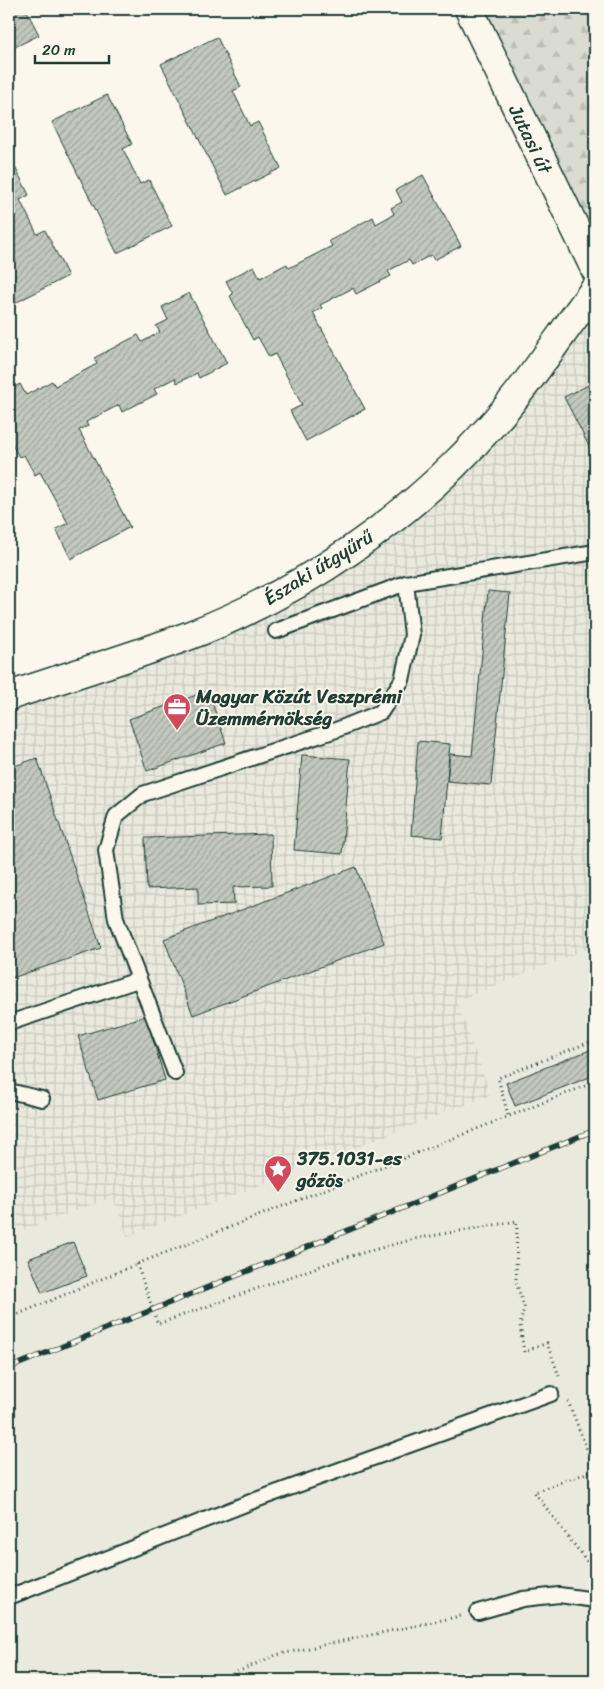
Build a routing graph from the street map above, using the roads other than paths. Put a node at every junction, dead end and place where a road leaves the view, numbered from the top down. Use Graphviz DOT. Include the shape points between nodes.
graph roads {
  1 [pos="469,9"];
  2 [pos="595,269"];
  3 [pos="595,289"];
  4 [pos="595,552"];
  5 [pos="406,583"];
  6 [pos="276,631"];
  7 [pos="9,696"];
  8 [pos="138,980"];
  9 [pos="9,1023"];
  10 [pos="175,1073"];
  11 [pos="9,1091"];
  12 [pos="42,1099"];
  13 [pos="550,1394"];
  14 [pos="9,1597"];
  15 [pos="595,1600"];
  16 [pos="478,1612"];
  1 -- 2 [label="main road, Jutasi út"];
  3 -- 7 [label="main road, Északi útgyűrű" via="490,428 399,515 342,557 254,606 189,636"];
  4 -- 5 [label="lane"];
  5 -- 6 [label="lane"];
  5 -- 8 [label="lane" via="412,636 402,680 381,712 143,794 116,816 106,850 116,919"];
  8 -- 9 [label="lane"];
  8 -- 10 [label="lane"];
  11 -- 12 [label="lane"];
  13 -- 14 [label="lane" via="253,1501"];
  15 -- 16 [label="lane" via="559,1595 524,1599"];
}
